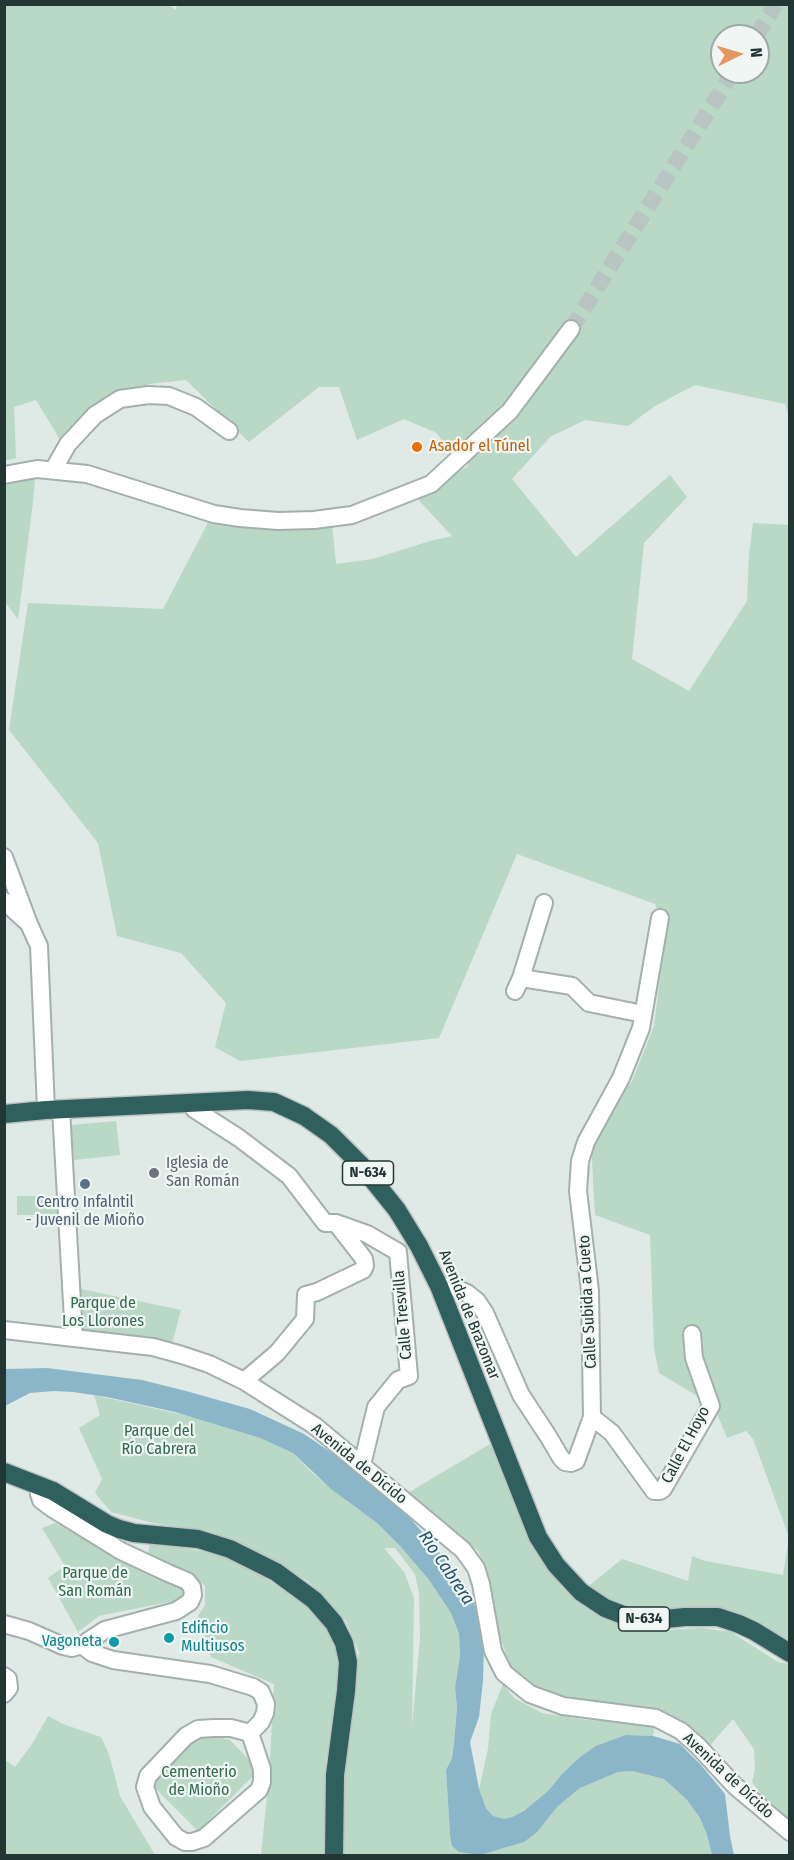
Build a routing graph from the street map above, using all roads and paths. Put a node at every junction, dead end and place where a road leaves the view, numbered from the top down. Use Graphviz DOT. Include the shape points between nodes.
graph roads {
  1 [pos="571,329"];
  2 [pos="229,431"];
  3 [pos="53,470"];
  4 [pos="4,475"];
  5 [pos="4,857"];
  6 [pos="4,901"];
  7 [pos="544,903"];
  8 [pos="660,918"];
  9 [pos="29,924"];
  10 [pos="643,1014"];
  11 [pos="193,1103"];
  12 [pos="54,1110"];
  13 [pos="4,1114"];
  14 [pos="336,1223"];
  15 [pos="439,1286"];
  16 [pos="4,1330"];
  17 [pos="692,1334"];
  18 [pos="74,1338"];
  19 [pos="244,1381"];
  20 [pos="592,1417"];
  21 [pos="362,1466"];
  22 [pos="4,1472"];
  23 [pos="39,1485"];
  24 [pos="4,1624"];
  25 [pos="82,1645"];
  26 [pos="789,1653"];
  27 [pos="4,1676"];
  28 [pos="4,1694"];
  29 [pos="250,1733"];
  30 [pos="789,1832"];
  31 [pos="334,1856"];
  1 -- 3 [label="street" via="510,411 432,484 352,515 278,521 240,518 214,514 87,474"];
  2 -- 3 [label="street" via="196,407 169,396 120,399 95,415 68,444"];
  3 -- 4 [label="street"];
  5 -- 9 [label="street"];
  6 -- 9 [label="street"];
  7 -- 10 [label="street" via="518,984 572,986 589,1003"];
  8 -- 10 [label="street, Calle Subida a Cueto"];
  9 -- 12 [label="street" via="39,946"];
  10 -- 20 [label="street, Calle Subida a Cueto" via="621,1078 586,1142 580,1161 578,1191 590,1291"];
  11 -- 12 [label="highway, Avenida de Brazomar / N-634"];
  11 -- 14 [label="street, Calle Tresvilla" via="194,1109 289,1176 325,1223"];
  11 -- 15 [label="highway, Avenida de Brazomar / N-634" via="274,1102 331,1135 397,1210"];
  12 -- 13 [label="highway, Avenida de Brazomar / N-634"];
  12 -- 18 [label="street"];
  14 -- 19 [label="street, Calle Tresvilla" via="364,1259 363,1270 306,1295 305,1319 278,1353"];
  14 -- 21 [label="street, Calle Tresvilla" via="367,1234 398,1252 409,1376 398,1380 376,1407"];
  15 -- 20 [label="street, Calle Subida a Cueto" via="467,1293 481,1307 521,1395 566,1462 576,1461"];
  15 -- 26 [label="highway, Avenida de Brazomar / N-634" via="538,1538 581,1592 605,1608 631,1618 718,1617 754,1631"];
  16 -- 18 [label="street, Avenida de Dícido"];
  17 -- 20 [label="street, Calle El Hoyo" via="694,1358 711,1406 660,1491 654,1491 612,1433"];
  18 -- 19 [label="street, Avenida de Dícido" via="153,1347"];
  19 -- 21 [label="street, Avenida de Dícido" via="315,1426"];
  21 -- 30 [label="street, Avenida de Dícido" via="463,1550 476,1568 493,1651 504,1674 530,1694 563,1706 656,1718 681,1731 735,1786"];
  22 -- 23 [label="highway"];
  23 -- 25 [label="street" via="41,1500 53,1509 121,1551 187,1581 192,1587 190,1602 176,1611 105,1630"];
  23 -- 31 [label="highway" via="118,1528 198,1539 230,1549 276,1572 314,1600 334,1623 348,1662 335,1775"];
  24 -- 25 [label="street" via="63,1646"];
  25 -- 29 [label="street" via="113,1660 210,1674 254,1687 266,1704 261,1722"];
  27 -- 28 [label="street" via="9,1688"];
  29 -- 29 [label="street" via="231,1728 198,1729 186,1736 148,1776 145,1787 152,1807 176,1837 185,1842 204,1838 259,1790 262,1769"];
}
